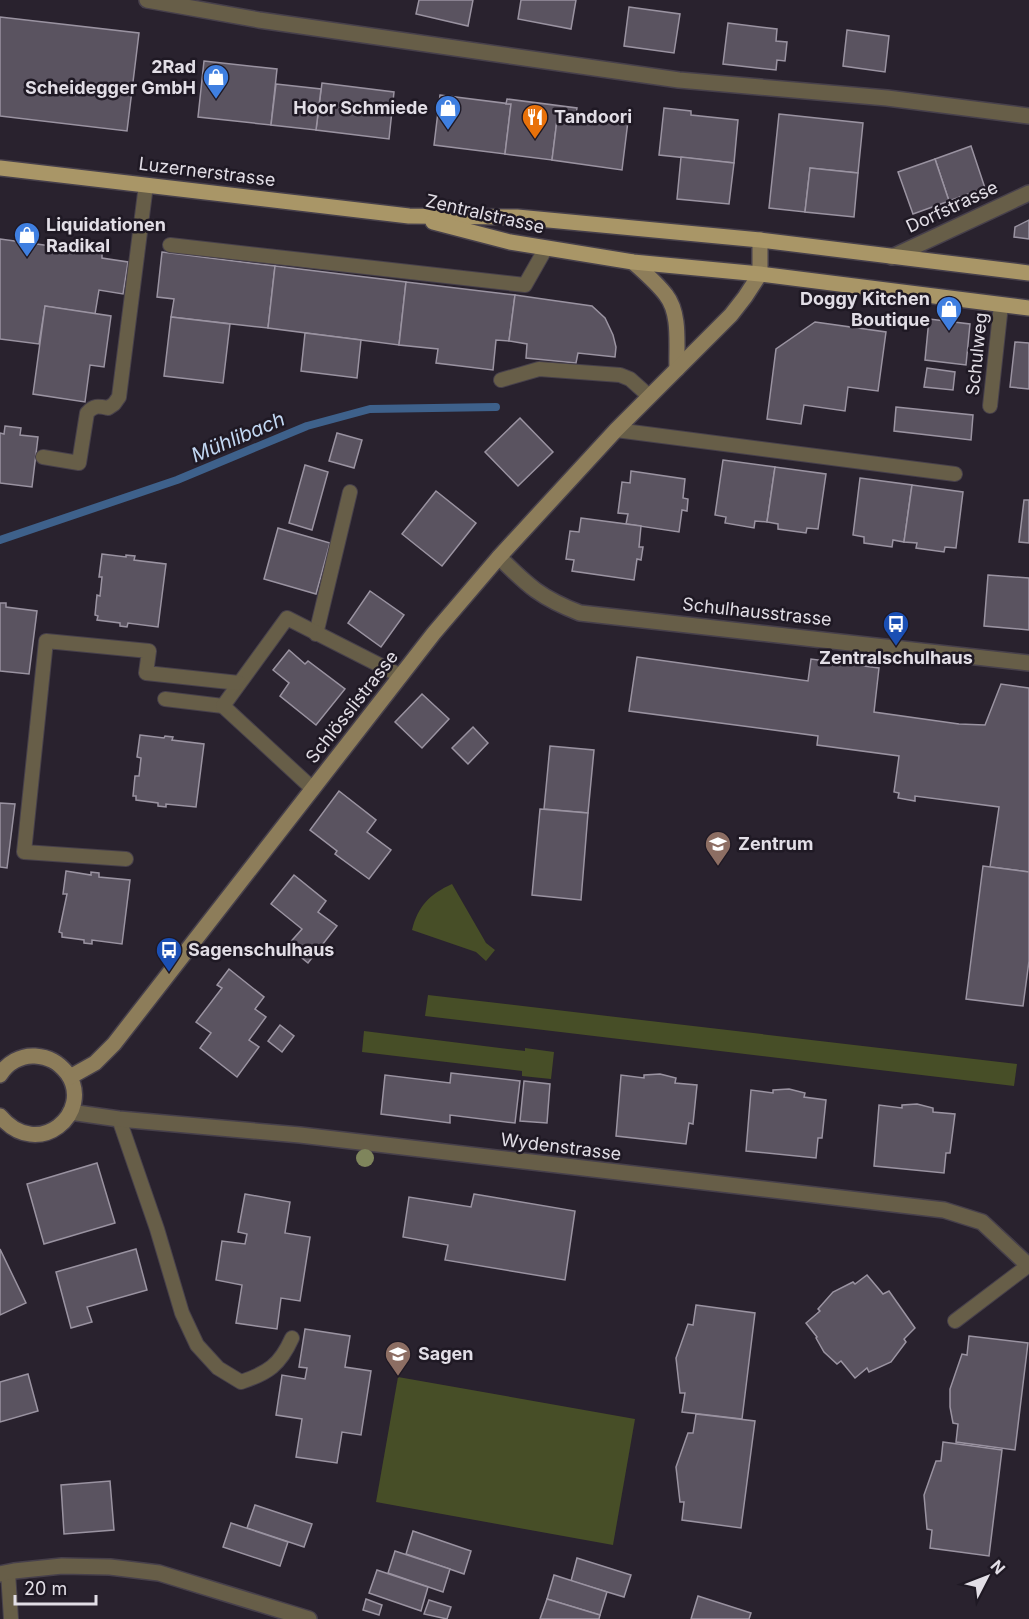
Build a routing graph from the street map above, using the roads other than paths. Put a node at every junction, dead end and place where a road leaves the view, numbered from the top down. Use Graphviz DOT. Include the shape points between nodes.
graph roads {
  1 [pos="147,0"];
  2 [pos="1029,116"];
  3 [pos="0,168"];
  4 [pos="146,185"];
  5 [pos="1029,193"];
  6 [pos="408,216"];
  7 [pos="760,240"];
  8 [pos="170,244"];
  9 [pos="546,248"];
  10 [pos="892,256"];
  11 [pos="633,262"];
  12 [pos="1029,273"];
  13 [pos="760,274"];
  14 [pos="1001,305"];
  15 [pos="1029,308"];
  16 [pos="677,369"];
  17 [pos="501,380"];
  18 [pos="649,396"];
  19 [pos="990,406"];
  20 [pos="616,430"];
  21 [pos="43,457"];
  22 [pos="955,474"];
  23 [pos="350,492"];
  24 [pos="499,558"];
  25 [pos="316,634"];
  26 [pos="1029,663"];
  27 [pos="400,676"];
  28 [pos="239,683"];
  29 [pos="165,699"];
  30 [pos="223,706"];
  31 [pos="313,789"];
  32 [pos="126,859"];
  33 [pos="1,1070"];
  34 [pos="70,1077"];
  35 [pos="70,1112"];
  36 [pos="119,1119"];
  37 [pos="3,1125"];
  38 [pos="1029,1265"];
  39 [pos="955,1321"];
  40 [pos="292,1338"];
  41 [pos="4,1573"];
  42 [pos="11,1619"];
  43 [pos="309,1619"];
  1 -- 2 [label="street" via="259,20 679,80 887,98"];
  3 -- 4 [label="main road, Luzernerstrasse"];
  4 -- 6 [label="main road, Luzernerstrasse"];
  4 -- 21 [label="lane" via="119,397 114,405 92,407 87,413 79,463"];
  5 -- 10 [label="street, Dorfstrasse"];
  6 -- 7 [label="main road, Zentralstrasse" via="517,217"];
  6 -- 9 [label="main road, Zentralstrasse"];
  7 -- 10 [label="main road, Zentralstrasse"];
  7 -- 13 [label="main road"];
  8 -- 9 [label="lane" via="525,285"];
  9 -- 11 [label="main road, Zentralstrasse"];
  10 -- 12 [label="main road, Zentralstrasse"];
  11 -- 13 [label="main road, Zentralstrasse"];
  11 -- 16 [label="main road" via="668,297 675,322"];
  13 -- 14 [label="main road, Zentralstrasse"];
  13 -- 16 [label="main road, Schlösslistrasse" via="731,315"];
  14 -- 15 [label="main road, Zentralstrasse"];
  14 -- 19 [label="lane, Schulweg"];
  16 -- 18 [label="main road, Schlösslistrasse"];
  17 -- 18 [label="lane" via="540,369 620,375"];
  18 -- 20 [label="main road, Schlösslistrasse"];
  20 -- 22 [label="lane"];
  20 -- 24 [label="main road, Schlösslistrasse"];
  23 -- 25 [label="lane"];
  24 -- 26 [label="street, Schulhausstrasse" via="532,589 580,613"];
  24 -- 27 [label="main road, Schlösslistrasse"];
  25 -- 27 [label="lane"];
  25 -- 28 [label="lane" via="287,618"];
  27 -- 31 [label="main road, Schlösslistrasse"];
  28 -- 30 [label="lane"];
  28 -- 32 [label="lane" via="146,673 149,651 46,641 24,852"];
  29 -- 30 [label="lane"];
  30 -- 31 [label="lane"];
  31 -- 34 [label="main road, Schlösslistrasse" via="114,1044 95,1063"];
  33 -- 34 [label="main road" via="16,1059 31,1055 60,1065"];
  34 -- 35 [label="main road" via="74,1100"];
  35 -- 36 [label="street, Wydenstrasse"];
  35 -- 37 [label="main road" via="50,1132 35,1135"];
  36 -- 38 [label="street, Wydenstrasse" via="944,1210 982,1222"];
  36 -- 40 [label="lane" via="182,1313 197,1345 218,1368 241,1382 264,1374 284,1354"];
  38 -- 39 [label="lane"];
  41 -- 42 [label="lane"];
  41 -- 43 [label="street" via="62,1566 159,1573"];
}
